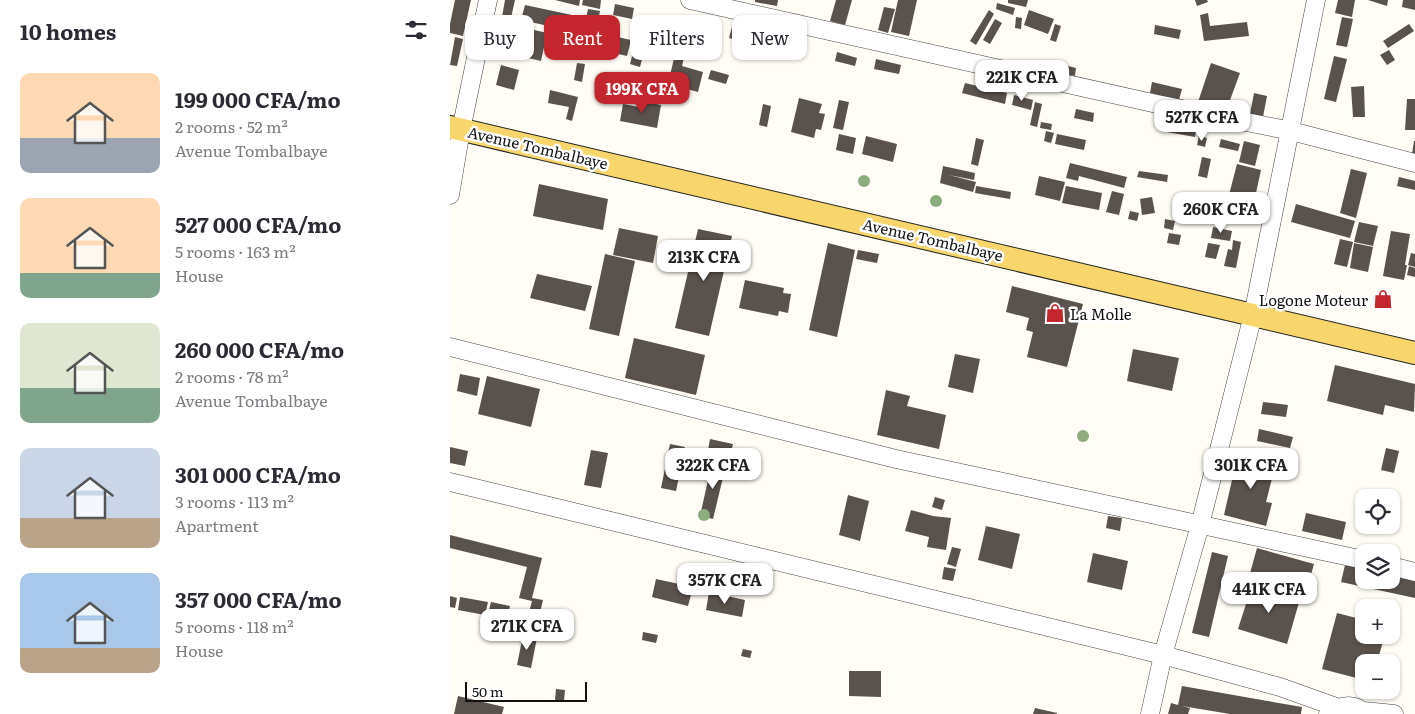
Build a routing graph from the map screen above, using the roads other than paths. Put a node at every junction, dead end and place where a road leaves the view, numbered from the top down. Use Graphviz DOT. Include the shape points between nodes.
graph roads {
  1 [pos="488,0"];
  2 [pos="690,0"];
  3 [pos="1316,0"];
  4 [pos="456,128"];
  5 [pos="1290,131"];
  6 [pos="1415,163"];
  7 [pos="450,195"];
  8 [pos="1253,315"];
  9 [pos="450,347"];
  10 [pos="1415,353"];
  11 [pos="450,482"];
  12 [pos="1200,525"];
  13 [pos="1355,558"];
  14 [pos="1400,568"];
  15 [pos="1415,572"];
  16 [pos="1163,655"];
  17 [pos="1332,711"];
  18 [pos="1365,713"];
  19 [pos="1150,714"];
  20 [pos="1394,714"];
  1 -- 4 [label="street"];
  2 -- 5 [label="street"];
  3 -- 5 [label="street"];
  4 -- 7 [label="street"];
  4 -- 8 [label="main road, Avenue Tombalbaye"];
  5 -- 6 [label="street"];
  5 -- 8 [label="street"];
  8 -- 10 [label="main road, Avenue Tombalbaye"];
  8 -- 12 [label="street"];
  9 -- 12 [label="street" via="896,458"];
  11 -- 16 [label="street"];
  12 -- 13 [label="street"];
  12 -- 16 [label="street"];
  14 -- 15 [label="street"];
  16 -- 17 [label="street" via="1280,688"];
  16 -- 19 [label="street"];
  17 -- 18 [label="street" via="1351,706"];
  18 -- 20 [label="street"];
}
